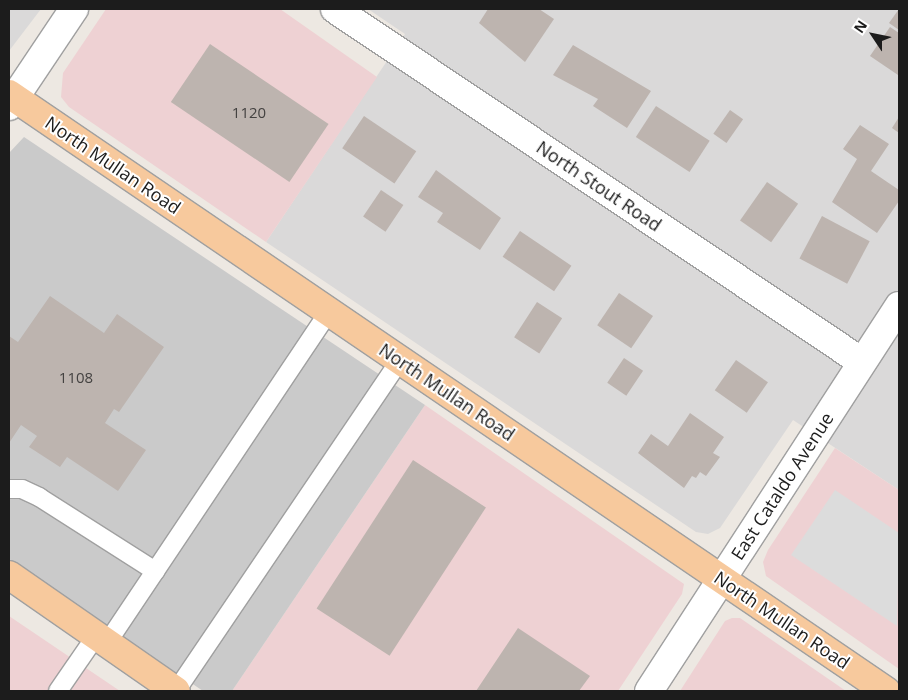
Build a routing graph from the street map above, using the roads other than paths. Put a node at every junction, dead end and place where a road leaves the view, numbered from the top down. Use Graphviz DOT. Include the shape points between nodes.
graph roads {
  1 [pos="74,9"];
  2 [pos="335,9"];
  3 [pos="11,99"];
  4 [pos="899,306"];
  5 [pos="329,312"];
  6 [pos="400,360"];
  7 [pos="862,362"];
  8 [pos="9,489"];
  9 [pos="155,572"];
  10 [pos="9,574"];
  11 [pos="721,579"];
  12 [pos="102,640"];
  13 [pos="58,691"];
  14 [pos="176,691"];
  15 [pos="649,691"];
  16 [pos="886,691"];
  1 -- 3 [label="street"];
  2 -- 7 [label="street, North Stout Road"];
  3 -- 5 [label="main road, North Mullan Road"];
  4 -- 7 [label="street, East Cataldo Avenue"];
  5 -- 6 [label="main road, North Mullan Road"];
  5 -- 9 [label="lane"];
  6 -- 11 [label="main road, North Mullan Road"];
  6 -- 14 [label="lane"];
  7 -- 11 [label="street, East Cataldo Avenue"];
  8 -- 9 [label="lane" via="22,489 39,497"];
  9 -- 12 [label="lane"];
  10 -- 12 [label="main road"];
  11 -- 15 [label="street, East Cataldo Avenue"];
  11 -- 16 [label="main road, North Mullan Road"];
  12 -- 13 [label="lane"];
  12 -- 14 [label="main road"];
}
